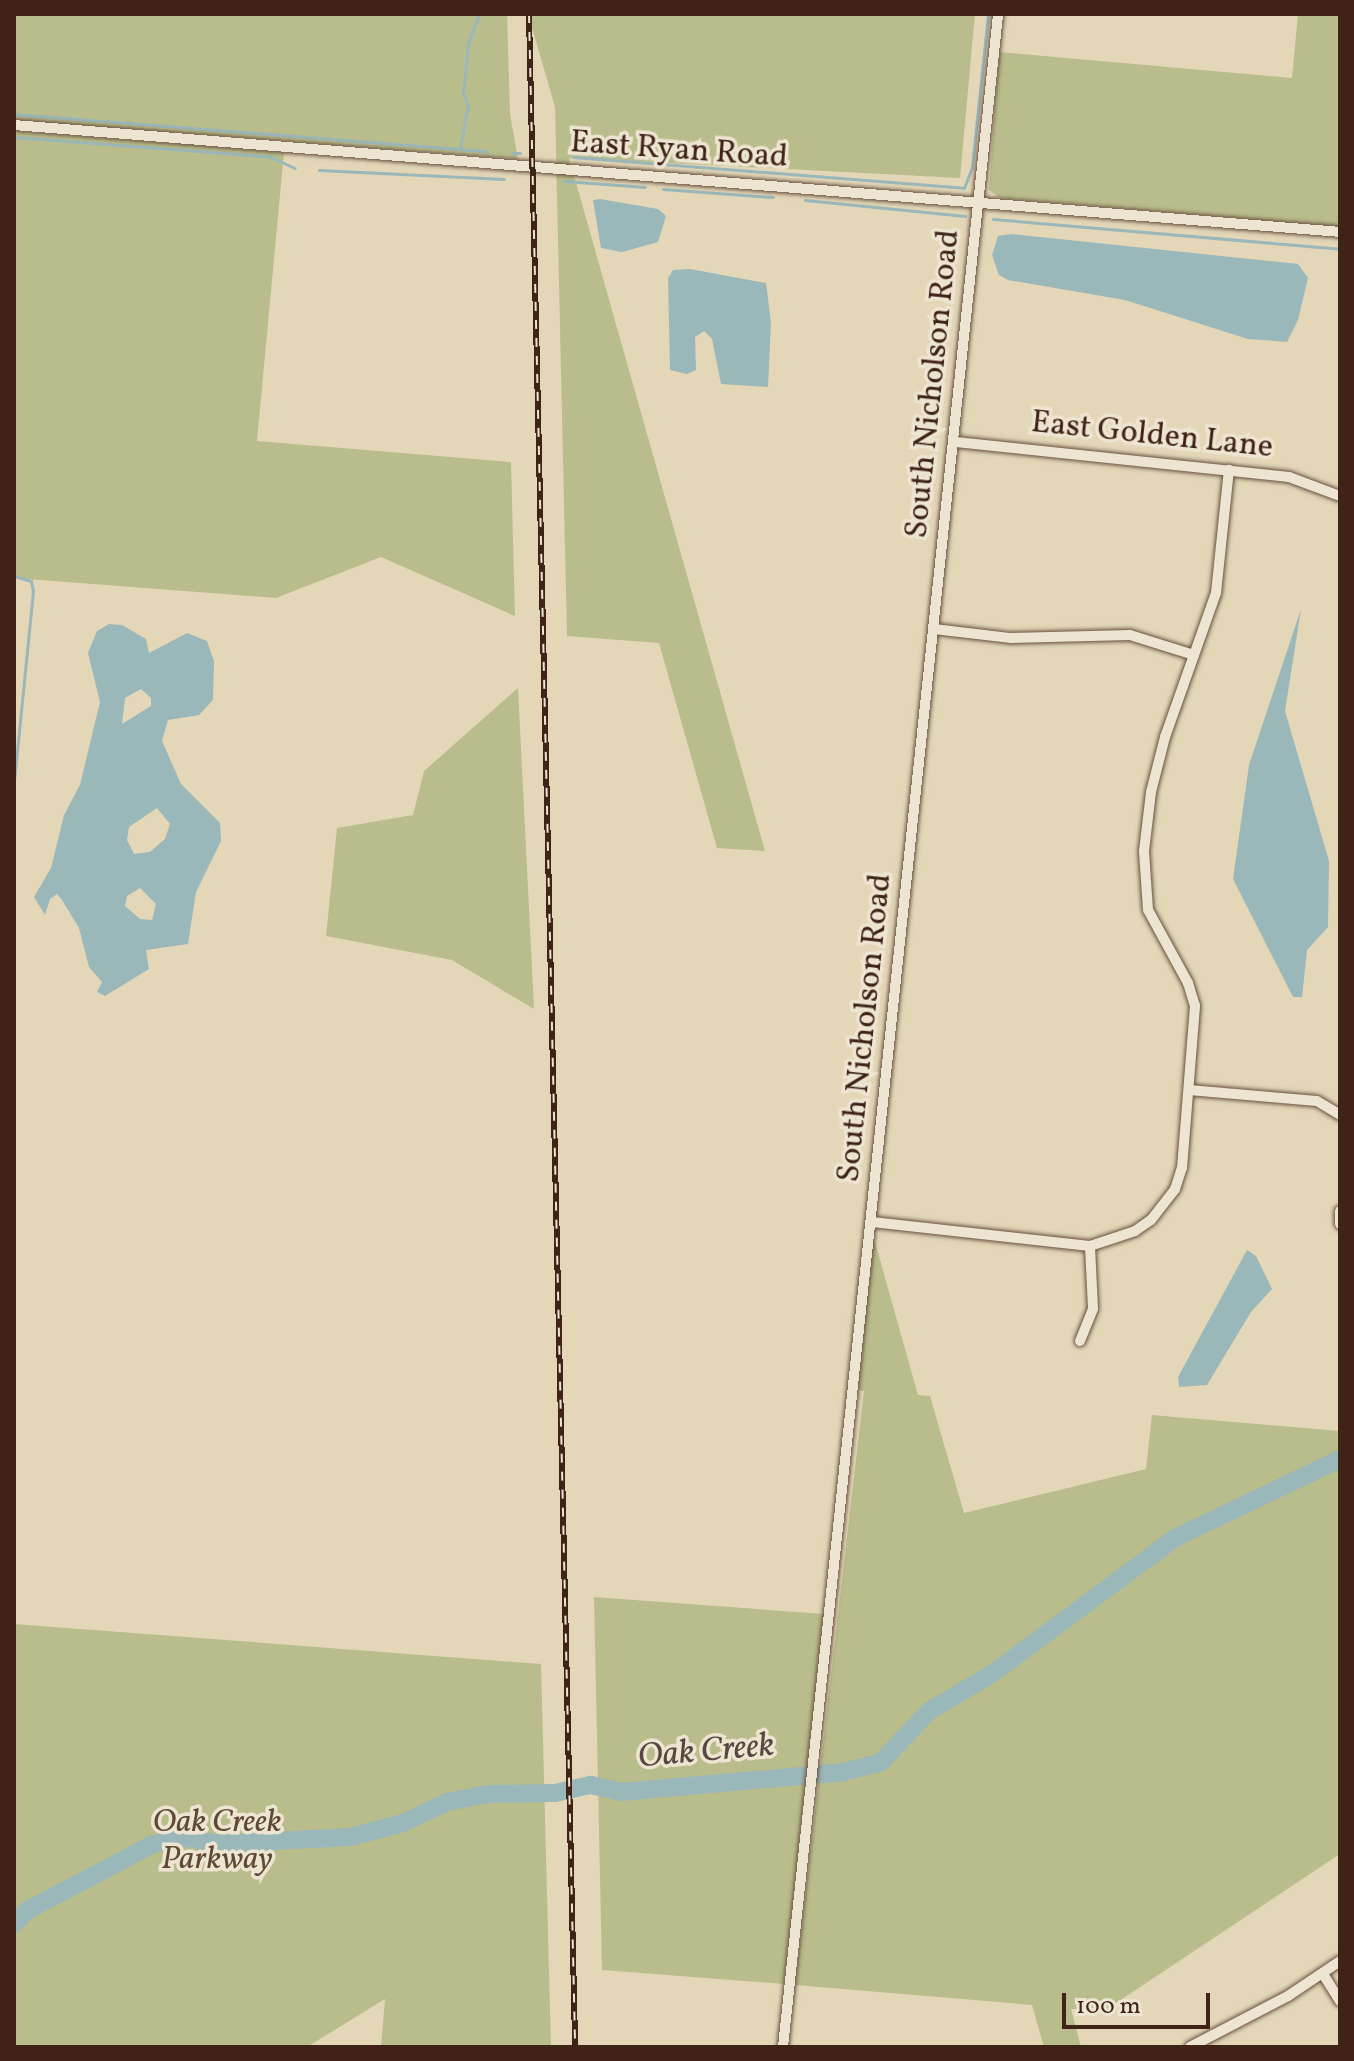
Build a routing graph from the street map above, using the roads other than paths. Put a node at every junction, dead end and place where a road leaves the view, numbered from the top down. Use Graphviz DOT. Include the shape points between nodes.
graph roads {
  1 [pos="998,14"];
  2 [pos="14,125"];
  3 [pos="980,201"];
  4 [pos="1340,232"];
  5 [pos="956,442"];
  6 [pos="1229,470"];
  7 [pos="1340,496"];
  8 [pos="934,629"];
  9 [pos="1194,655"];
  10 [pos="1189,1090"];
  11 [pos="1340,1115"];
  12 [pos="1340,1211"];
  13 [pos="872,1222"];
  14 [pos="1340,1224"];
  15 [pos="1090,1246"];
  16 [pos="1080,1341"];
  17 [pos="1340,1961"];
  18 [pos="1323,1974"];
  19 [pos="1340,2001"];
  20 [pos="1195,2046"];
  21 [pos="783,2047"];
  1 -- 3 [label="street, South Nicholson Road"];
  2 -- 3 [label="street, East Ryan Road"];
  3 -- 4 [label="street, East Ryan Road"];
  3 -- 5 [label="street, South Nicholson Road"];
  5 -- 6 [label="street, East Golden Lane"];
  5 -- 8 [label="street, South Nicholson Road"];
  6 -- 7 [label="street, East Golden Lane" via="1289,477"];
  6 -- 9 [label="street" via="1216,593"];
  8 -- 9 [label="street" via="1011,638 1130,635"];
  8 -- 13 [label="street, South Nicholson Road"];
  9 -- 10 [label="street" via="1151,792 1143,863 1153,924 1188,983 1195,1006"];
  10 -- 11 [label="street" via="1317,1101"];
  10 -- 15 [label="street" via="1175,1189 1135,1231"];
  12 -- 14 [label="street"];
  13 -- 15 [label="street"];
  13 -- 21 [label="street, South Nicholson Road"];
  15 -- 16 [label="street" via="1093,1308"];
  17 -- 18 [label="street"];
  18 -- 19 [label="street"];
  18 -- 20 [label="street"];
}
